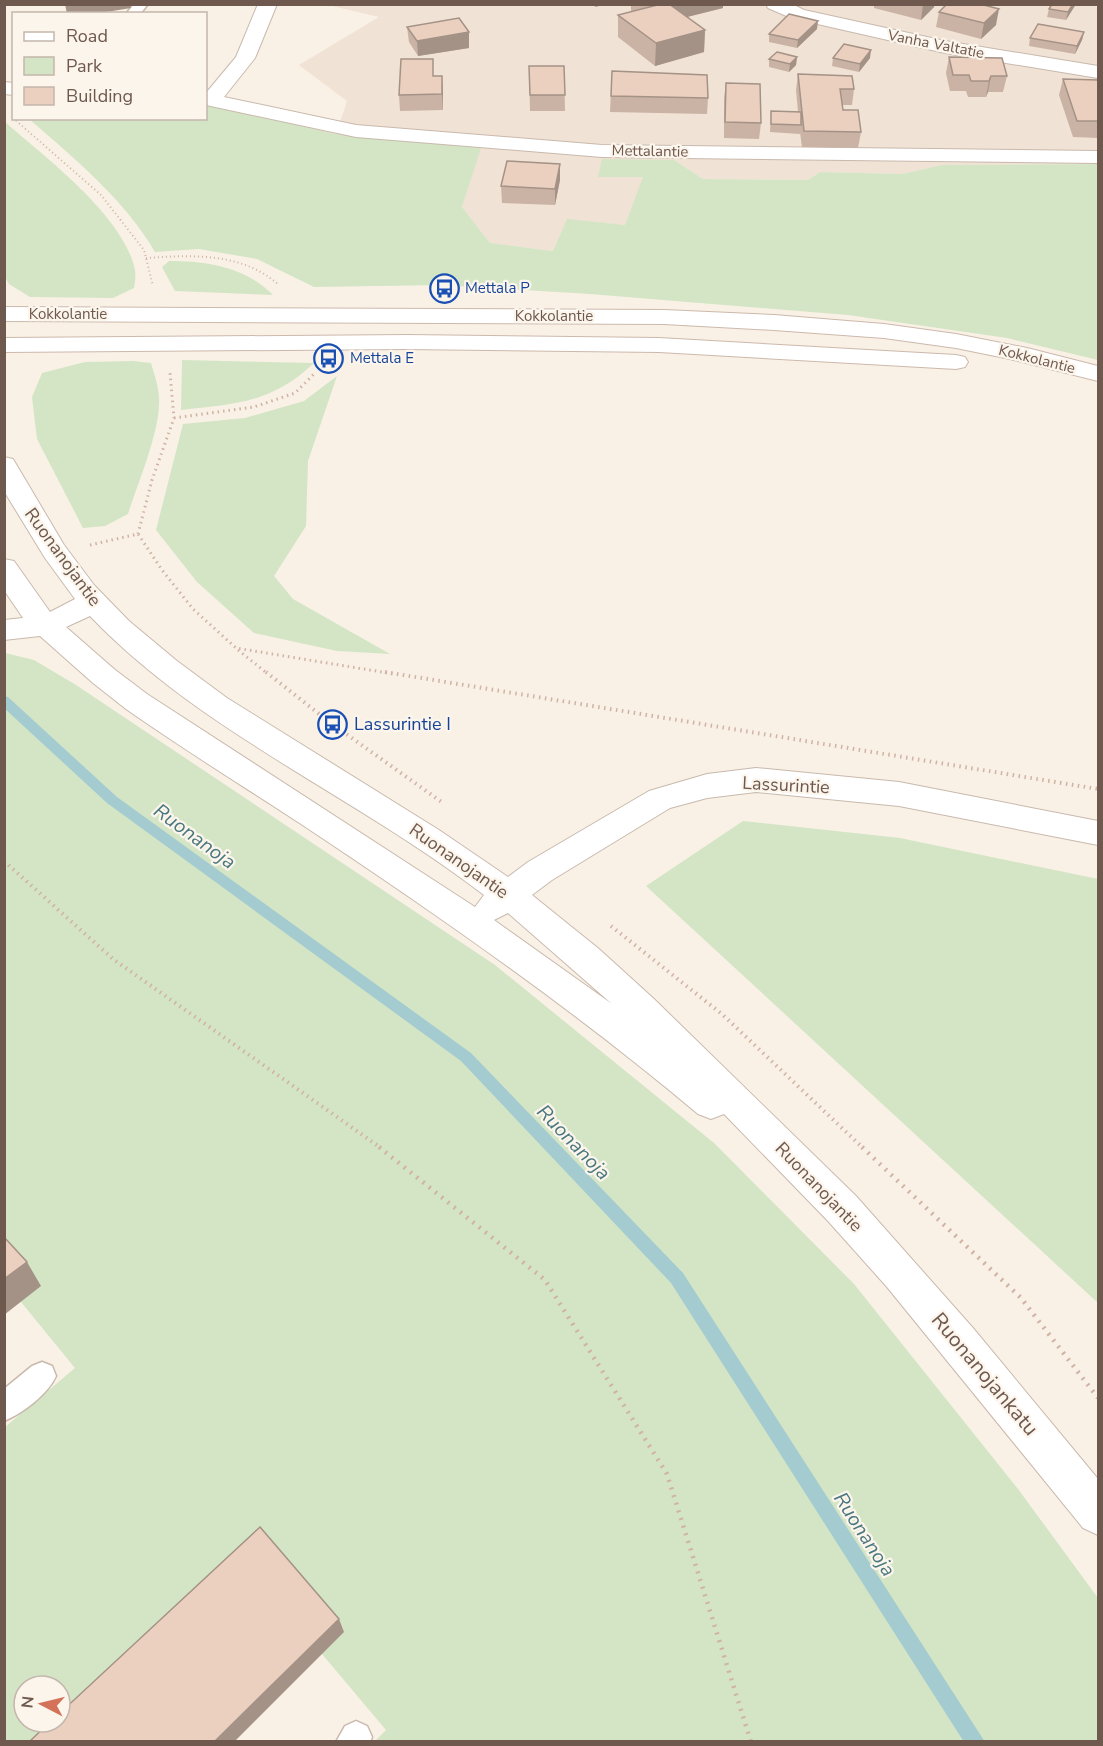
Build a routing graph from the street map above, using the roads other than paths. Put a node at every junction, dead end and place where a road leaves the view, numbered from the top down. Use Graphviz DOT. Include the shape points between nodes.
graph roads {
  1 [pos="268,4"];
  2 [pos="775,4"];
  3 [pos="1098,72"];
  4 [pos="209,99"];
  5 [pos="1098,157"];
  6 [pos="4,314"];
  7 [pos="4,345"];
  8 [pos="1098,374"];
  9 [pos="1098,384"];
  10 [pos="4,465"];
  11 [pos="4,568"];
  12 [pos="86,593"];
  13 [pos="26,610"];
  14 [pos="4,630"];
  15 [pos="1098,833"];
  16 [pos="508,895"];
  17 [pos="473,921"];
  18 [pos="870,1238"];
  19 [pos="42,1376"];
  20 [pos="4,1407"];
  21 [pos="1098,1513"];
  1 -- 4 [label="street" via="245,58"];
  2 -- 3 [label="street, Vanha Valtatie" via="798,14 945,47"];
  4 -- 5 [label="street, Mettalantie" via="356,131 602,151"];
  6 -- 8 [label="street, Kokkolantie" via="664,317 756,322 955,340"];
  7 -- 9 [label="street, Kokkolantie" via="659,345 947,361"];
  10 -- 12 [label="street, Ruonanojantie" via="32,520"];
  11 -- 13 [label="street, Ruonanojantie"];
  12 -- 13 [label="street"];
  12 -- 16 [label="street, Ruonanojantie" via="118,627 190,688 447,849"];
  13 -- 14 [label="street"];
  13 -- 17 [label="street, Ruonanojantie" via="93,669 162,719"];
  15 -- 16 [label="street, Lassurintie" via="899,794 756,780 707,786 660,799"];
  16 -- 17 [label="street, Lassurintie"];
  16 -- 18 [label="street, Ruonanojantie" via="678,1042"];
  17 -- 18 [label="street, Ruonanojantie" via="686,1081"];
  18 -- 21 [label="street, Ruonanojankatu" via="964,1346"];
  19 -- 20 [label="lane"];
}
